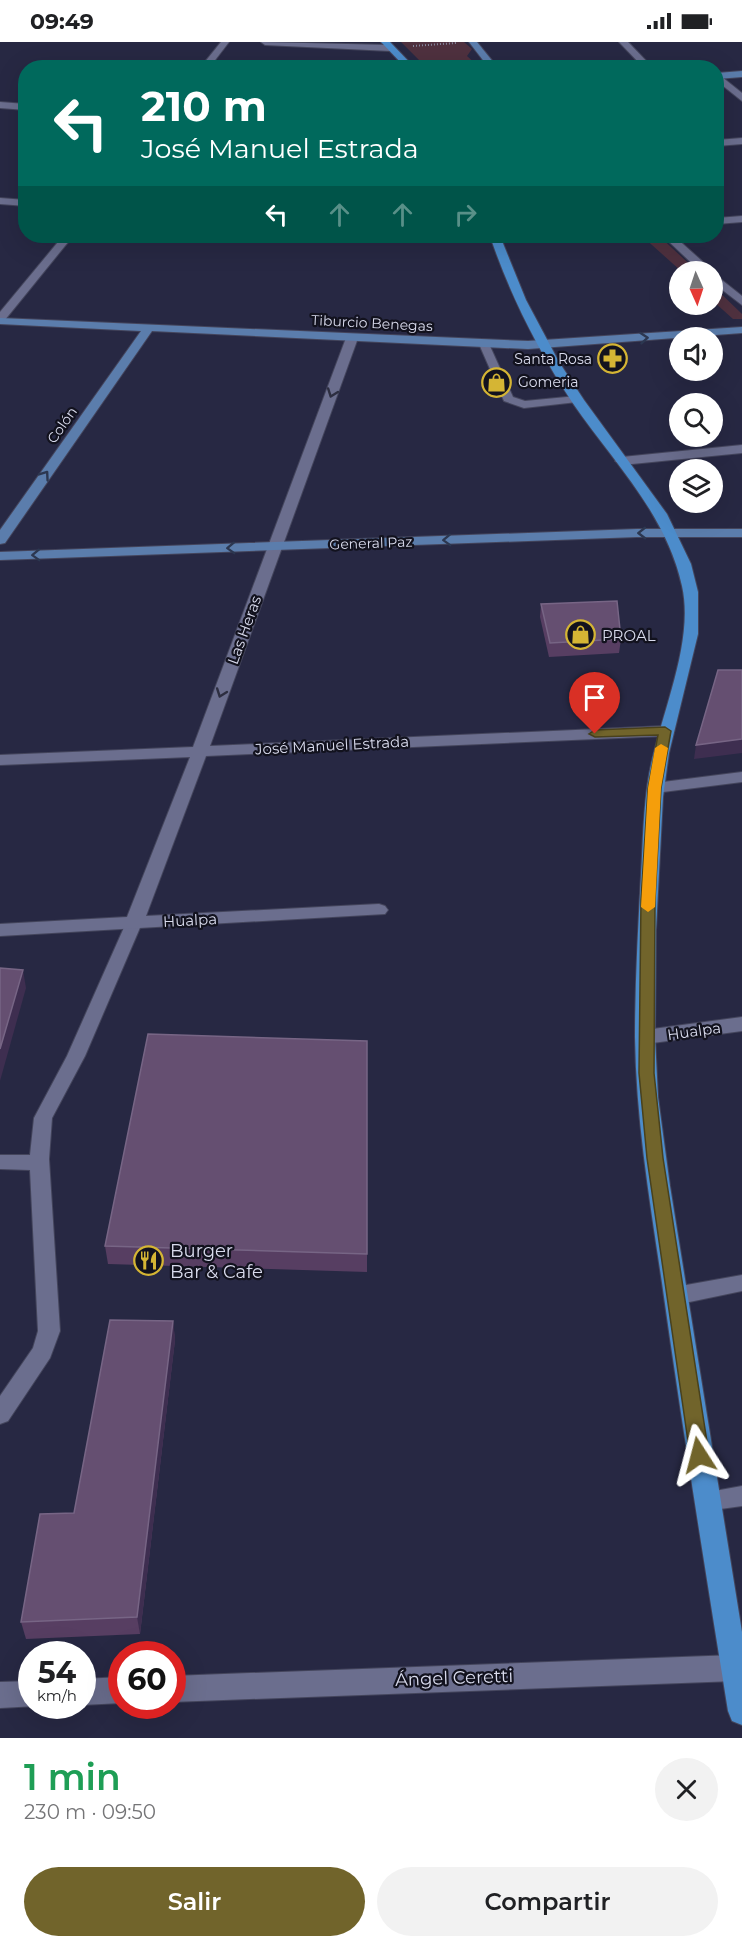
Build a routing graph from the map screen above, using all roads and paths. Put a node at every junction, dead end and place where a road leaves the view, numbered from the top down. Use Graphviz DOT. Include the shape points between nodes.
graph roads {
  1 [pos="225,42"];
  2 [pos="266,42"];
  3 [pos="473,42"];
  4 [pos="623,42"];
  5 [pos="448,43"];
  6 [pos="459,43"];
  7 [pos="388,45"];
  8 [pos="210,60"];
  9 [pos="403,60"];
  10 [pos="488,60"];
  11 [pos="641,60"];
  12 [pos="742,74"];
  13 [pos="724,75"];
  14 [pos="724,82"];
  15 [pos="742,98"];
  16 [pos="0,105"];
  17 [pos="18,106"];
  18 [pos="742,141"];
  19 [pos="724,142"];
  20 [pos="0,201"];
  21 [pos="18,202"];
  22 [pos="742,219"];
  23 [pos="724,221"];
  24 [pos="62,243"];
  25 [pos="498,243"];
  26 [pos="676,243"];
  27 [pos="696,261"];
  28 [pos="723,286"];
  29 [pos="742,302"];
  30 [pos="0,320"];
  31 [pos="149,328"];
  32 [pos="742,330"];
  33 [pos="352,338"];
  34 [pos="484,344"];
  35 [pos="544,345"];
  36 [pos="577,399"];
  37 [pos="742,449"];
  38 [pos="622,461"];
  39 [pos="672,532"];
  40 [pos="742,533"];
  41 [pos="0,540"];
  42 [pos="274,546"];
  43 [pos="0,556"];
  44 [pos="665,731"];
  45 [pos="200,751"];
  46 [pos="0,760"];
  47 [pos="742,777"];
  48 [pos="655,788"];
  49 [pos="379,910"];
  50 [pos="134,923"];
  51 [pos="0,930"];
  52 [pos="742,1024"];
  53 [pos="645,1037"];
  54 [pos="0,1162"];
  55 [pos="39,1163"];
  56 [pos="742,1283"];
  57 [pos="675,1296"];
  58 [pos="0,1414"];
  59 [pos="742,1496"];
  60 [pos="706,1501"];
  61 [pos="735,1668"];
  62 [pos="186,1688"];
  63 [pos="18,1694"];
  64 [pos="0,1695"];
  65 [pos="742,1711"];
  1 -- 8 [label="street"];
  2 -- 7 [label="street"];
  3 -- 10 [label="street"];
  4 -- 11 [label="street"];
  5 -- 6 [label="path"];
  5 -- 7 [label="path"];
  7 -- 9 [label="main road"];
  12 -- 13 [label="street"];
  14 -- 15 [label="street"];
  16 -- 17 [label="street"];
  18 -- 19 [label="street"];
  20 -- 21 [label="street"];
  22 -- 23 [label="street"];
  24 -- 30 [label="street"];
  25 -- 35 [label="main road"];
  26 -- 27 [label="street"];
  28 -- 29 [label="street"];
  30 -- 31 [label="street, Tiburcio Benegas"];
  31 -- 33 [label="street, Tiburcio Benegas"];
  41 -- 31 [label="street, Colón, one-way"];
  35 -- 32 [label="street, Tiburcio Benegas, one-way"];
  33 -- 34 [label="street, Tiburcio Benegas"];
  33 -- 42 [label="street, Las Heras, one-way"];
  34 -- 35 [label="street, Tiburcio Benegas"];
  34 -- 36 [label="lane" via="508,399 524,405"];
  35 -- 36 [label="main road"];
  36 -- 38 [label="main road"];
  37 -- 38 [label="street"];
  38 -- 39 [label="main road"];
  39 -- 40 [label="street, General Paz"];
  39 -- 42 [label="street, General Paz, one-way"];
  39 -- 44 [label="main road" via="688,579 692,616"];
  42 -- 43 [label="street, General Paz, one-way"];
  42 -- 45 [label="street, Las Heras, one-way"];
  44 -- 45 [label="street, José Manuel Estrada"];
  44 -- 48 [label="main road"];
  45 -- 46 [label="street, José Manuel Estrada"];
  45 -- 50 [label="street, Las Heras"];
  47 -- 48 [label="street"];
  48 -- 53 [label="main road"];
  49 -- 50 [label="street, Hualpa"];
  50 -- 51 [label="street, Hualpa"];
  50 -- 55 [label="lane" via="76,1056 43,1118"];
  52 -- 53 [label="street, Hualpa"];
  53 -- 57 [label="main road" via="654,1147"];
  54 -- 55 [label="lane"];
  55 -- 58 [label="lane" via="49,1331 42,1352"];
  56 -- 57 [label="lane"];
  57 -- 60 [label="main road"];
  59 -- 60 [label="lane"];
  60 -- 61 [label="main road"];
  61 -- 62 [label="street, Ángel Ceretti"];
  61 -- 65 [label="main road"];
  63 -- 64 [label="street"];
}
